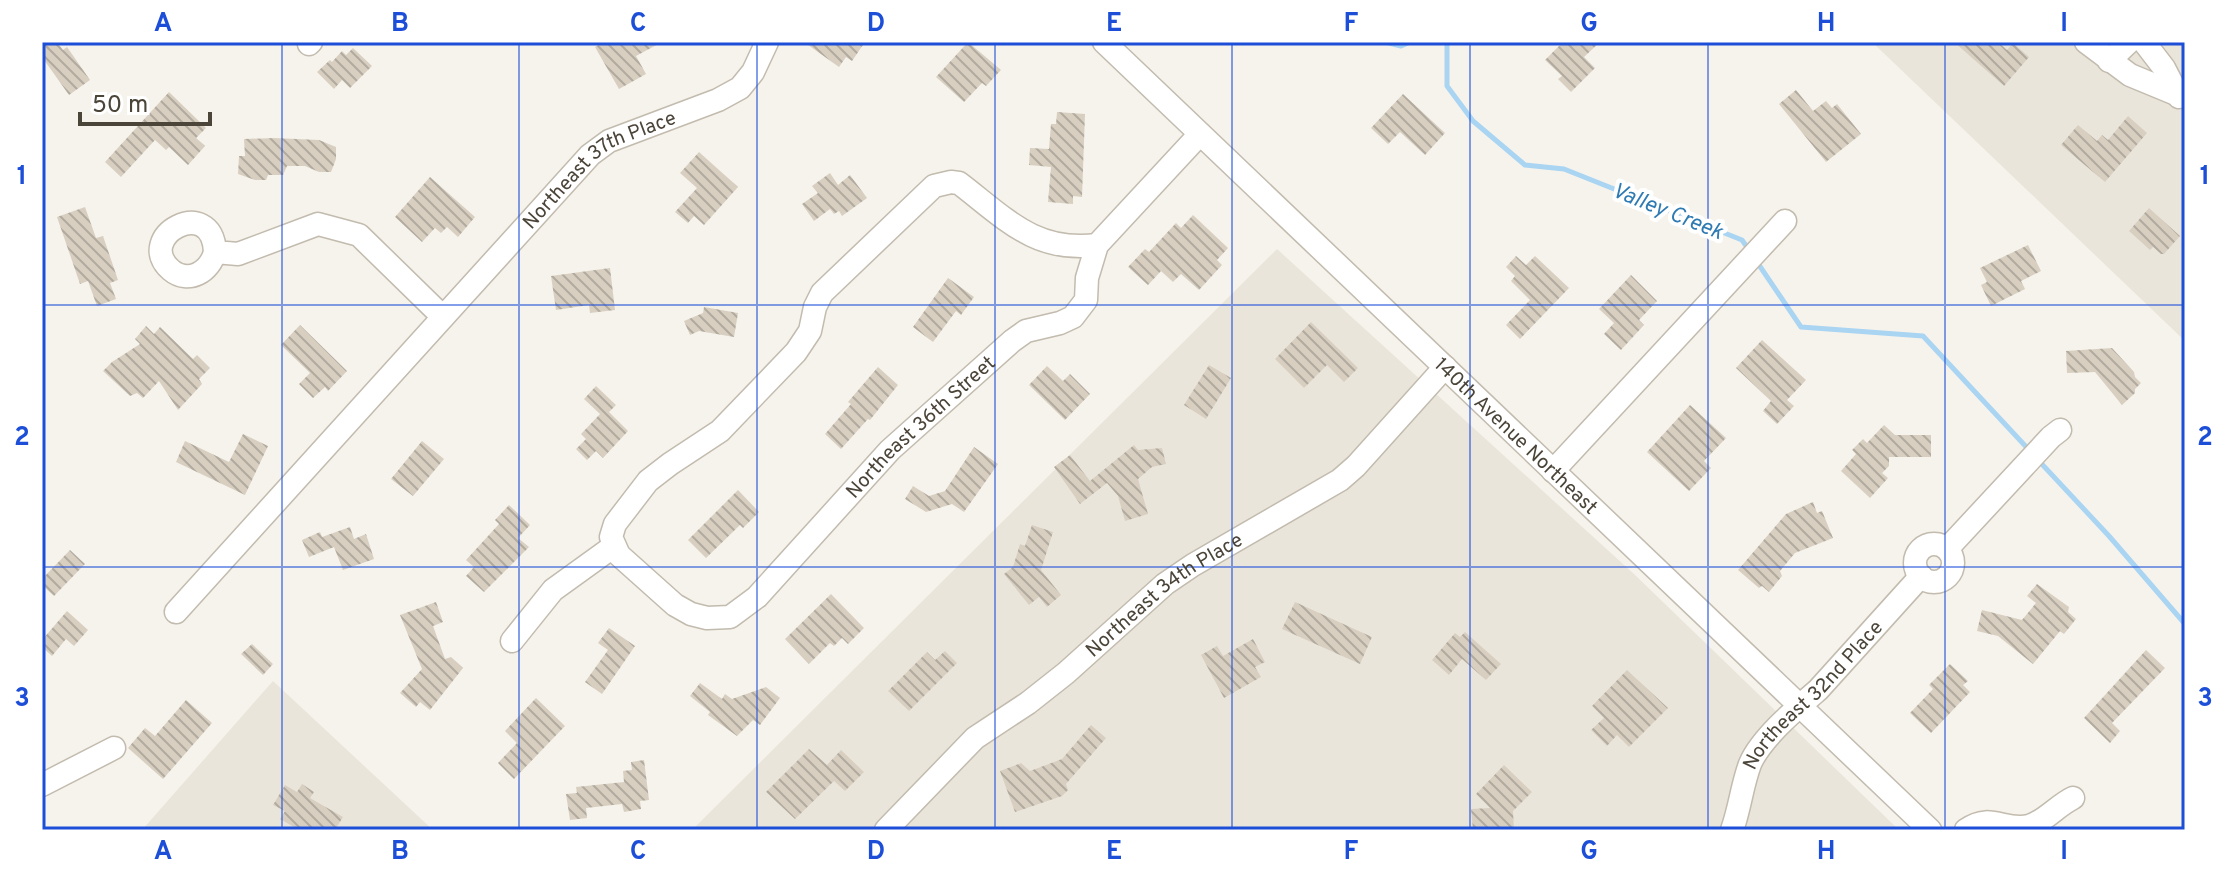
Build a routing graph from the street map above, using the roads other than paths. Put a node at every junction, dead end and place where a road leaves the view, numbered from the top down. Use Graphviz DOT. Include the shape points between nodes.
graph roads {
  1 [pos="767,42"];
  2 [pos="1104,42"];
  3 [pos="2086,42"];
  4 [pos="2129,42"];
  5 [pos="2144,42"];
  6 [pos="2109,61"];
  7 [pos="2180,99"];
  8 [pos="1200,134"];
  9 [pos="1785,221"];
  10 [pos="1097,245"];
  11 [pos="215,252"];
  12 [pos="443,317"];
  13 [pos="1445,367"];
  14 [pos="2052,438"];
  15 [pos="1553,471"];
  16 [pos="613,542"];
  17 [pos="176,612"];
  18 [pos="512,641"];
  19 [pos="1799,706"];
  20 [pos="114,748"];
  21 [pos="42,785"];
  22 [pos="2073,798"];
  23 [pos="886,830"];
  24 [pos="1732,830"];
  25 [pos="1930,830"];
  26 [pos="1966,830"];
  1 -- 12 [label="street, Northeast 37th Place" via="740,88 609,141 590,155"];
  2 -- 8 [label="street, 140th Avenue Northeast"];
  3 -- 6 [label="street"];
  4 -- 6 [label="street"];
  5 -- 7 [label="street"];
  6 -- 7 [label="street"];
  8 -- 10 [label="street, Northeast 36th Street"];
  8 -- 13 [label="street, 140th Avenue Northeast"];
  9 -- 15 [label="street"];
  10 -- 16 [label="street" via="1049,244 959,183 934,186 822,293 806,339 720,431 648,481 615,524"];
  10 -- 16 [label="street, Northeast 36th Street" via="1086,300 1073,317 1026,331 1012,341 890,450 740,612 720,619 691,614 619,555"];
  11 -- 12 [label="street" via="238,254 318,224 359,235"];
  12 -- 17 [label="street, Northeast 37th Place"];
  13 -- 15 [label="street, 140th Avenue Northeast"];
  13 -- 23 [label="street, Northeast 34th Place" via="1340,480 1165,584 1066,673 975,738"];
  14 -- 19 [label="street, Northeast 32nd Place" via="1947,549 1953,560 1946,577 1933,581 1921,576"];
  15 -- 19 [label="street, 140th Avenue Northeast"];
  16 -- 18 [label="street" via="553,590"];
  19 -- 24 [label="street, Northeast 32nd Place" via="1752,760"];
  19 -- 25 [label="street, 140th Avenue Northeast"];
  20 -- 21 [label="street"];
  22 -- 26 [label="street" via="2033,825 1988,821"];
}
